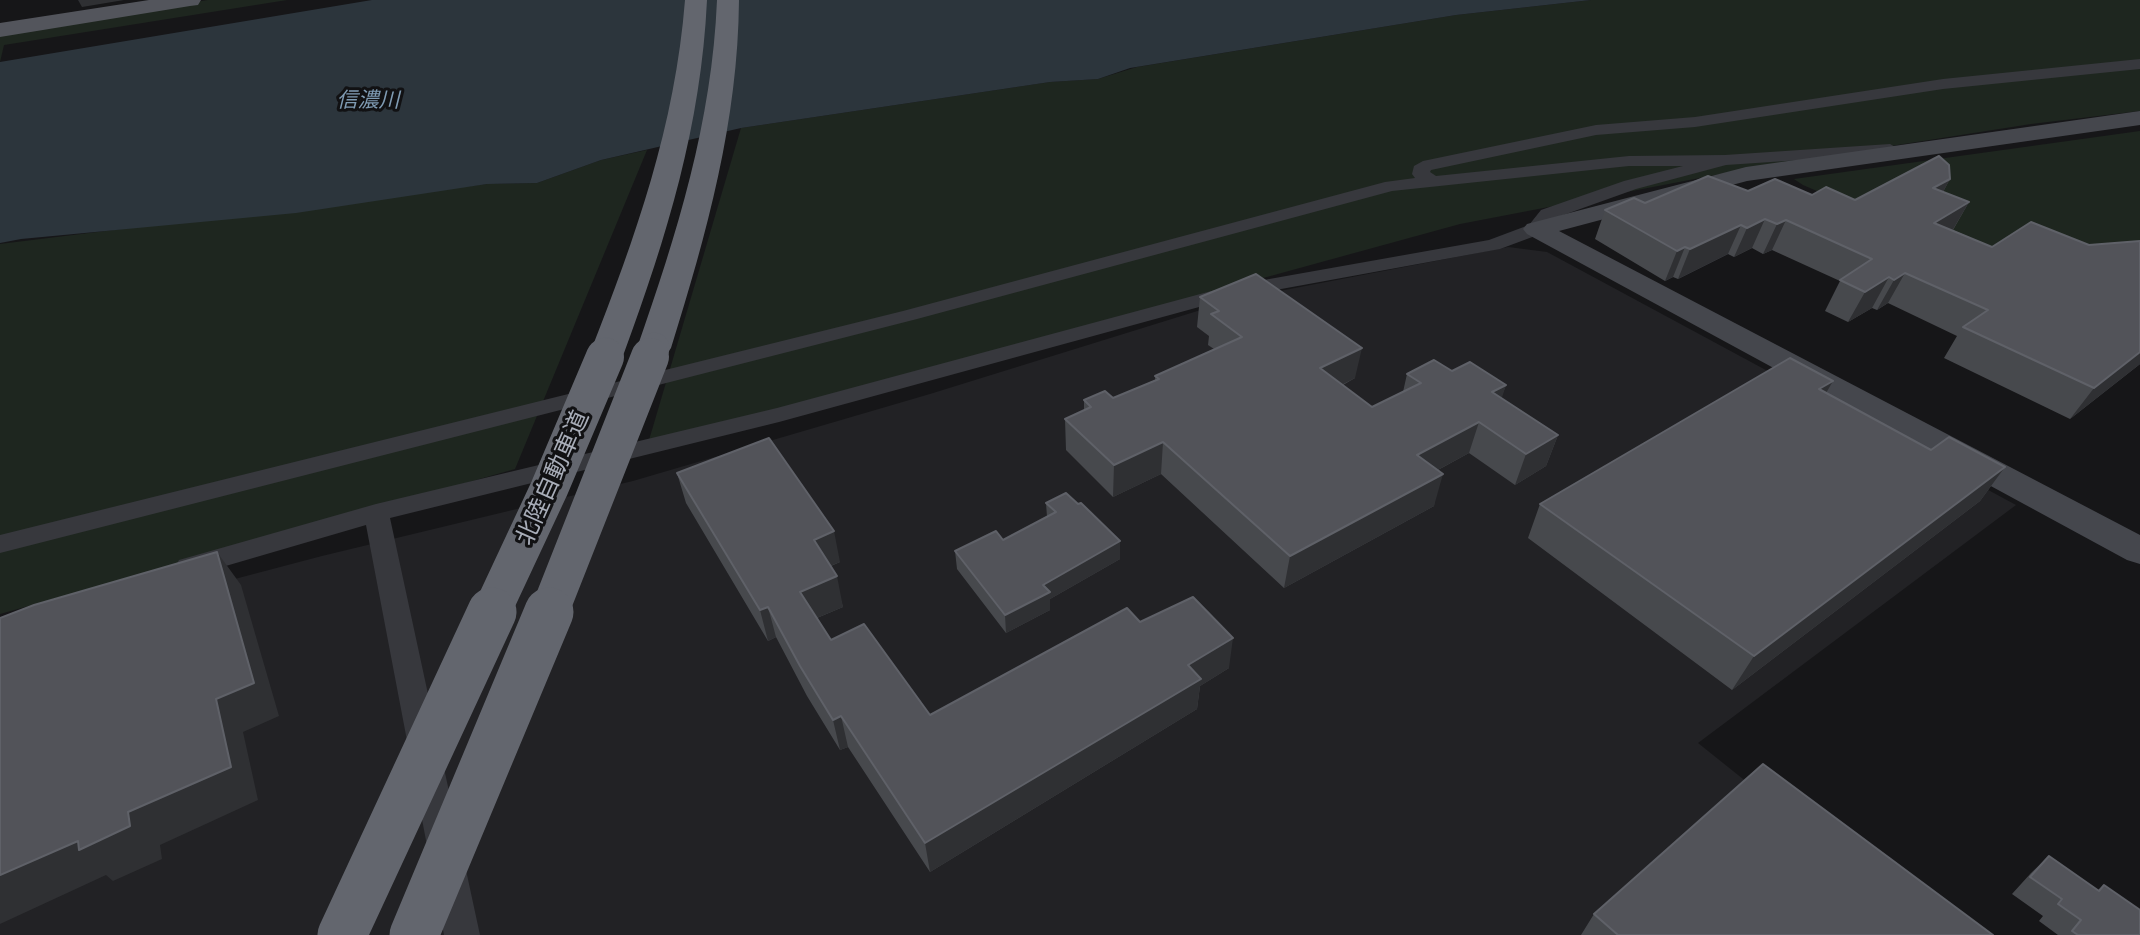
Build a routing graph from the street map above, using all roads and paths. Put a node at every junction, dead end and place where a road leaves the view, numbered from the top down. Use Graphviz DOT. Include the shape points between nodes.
graph roads {
  1 [pos="190,0"];
  2 [pos="696,0"];
  3 [pos="729,0"];
  4 [pos="0,30"];
  5 [pos="2140,64"];
  6 [pos="2140,118"];
  7 [pos="1926,148"];
  8 [pos="1725,160"];
  9 [pos="1432,182"];
  10 [pos="1536,229"];
  11 [pos="376,513"];
  12 [pos="0,544"];
  13 [pos="2140,551"];
  14 [pos="167,573"];
  15 [pos="342,935"];
  16 [pos="414,935"];
  17 [pos="462,935"];
  1 -- 4 [label="main road"];
  2 -- 15 [label="highway, 北陸自動車道, bridge" via="694,47 677,146 640,267 550,489"];
  3 -- 16 [label="highway, 北陸自動車道, bridge" via="729,41 716,140 654,348"];
  5 -- 9 [label="street" via="1955,83 1695,122 1596,130 1423,166 1421,173"];
  6 -- 7 [label="street"];
  7 -- 8 [label="street"];
  7 -- 10 [label="street" via="1746,174"];
  8 -- 9 [label="street" via="1629,161"];
  8 -- 10 [label="street" via="1630,185 1548,214"];
  9 -- 12 [label="street" via="1391,186 883,322"];
  10 -- 11 [label="street" via="1493,245 1230,292 779,415"];
  10 -- 13 [label="street"];
  11 -- 14 [label="street"];
  11 -- 17 [label="street"];
}
